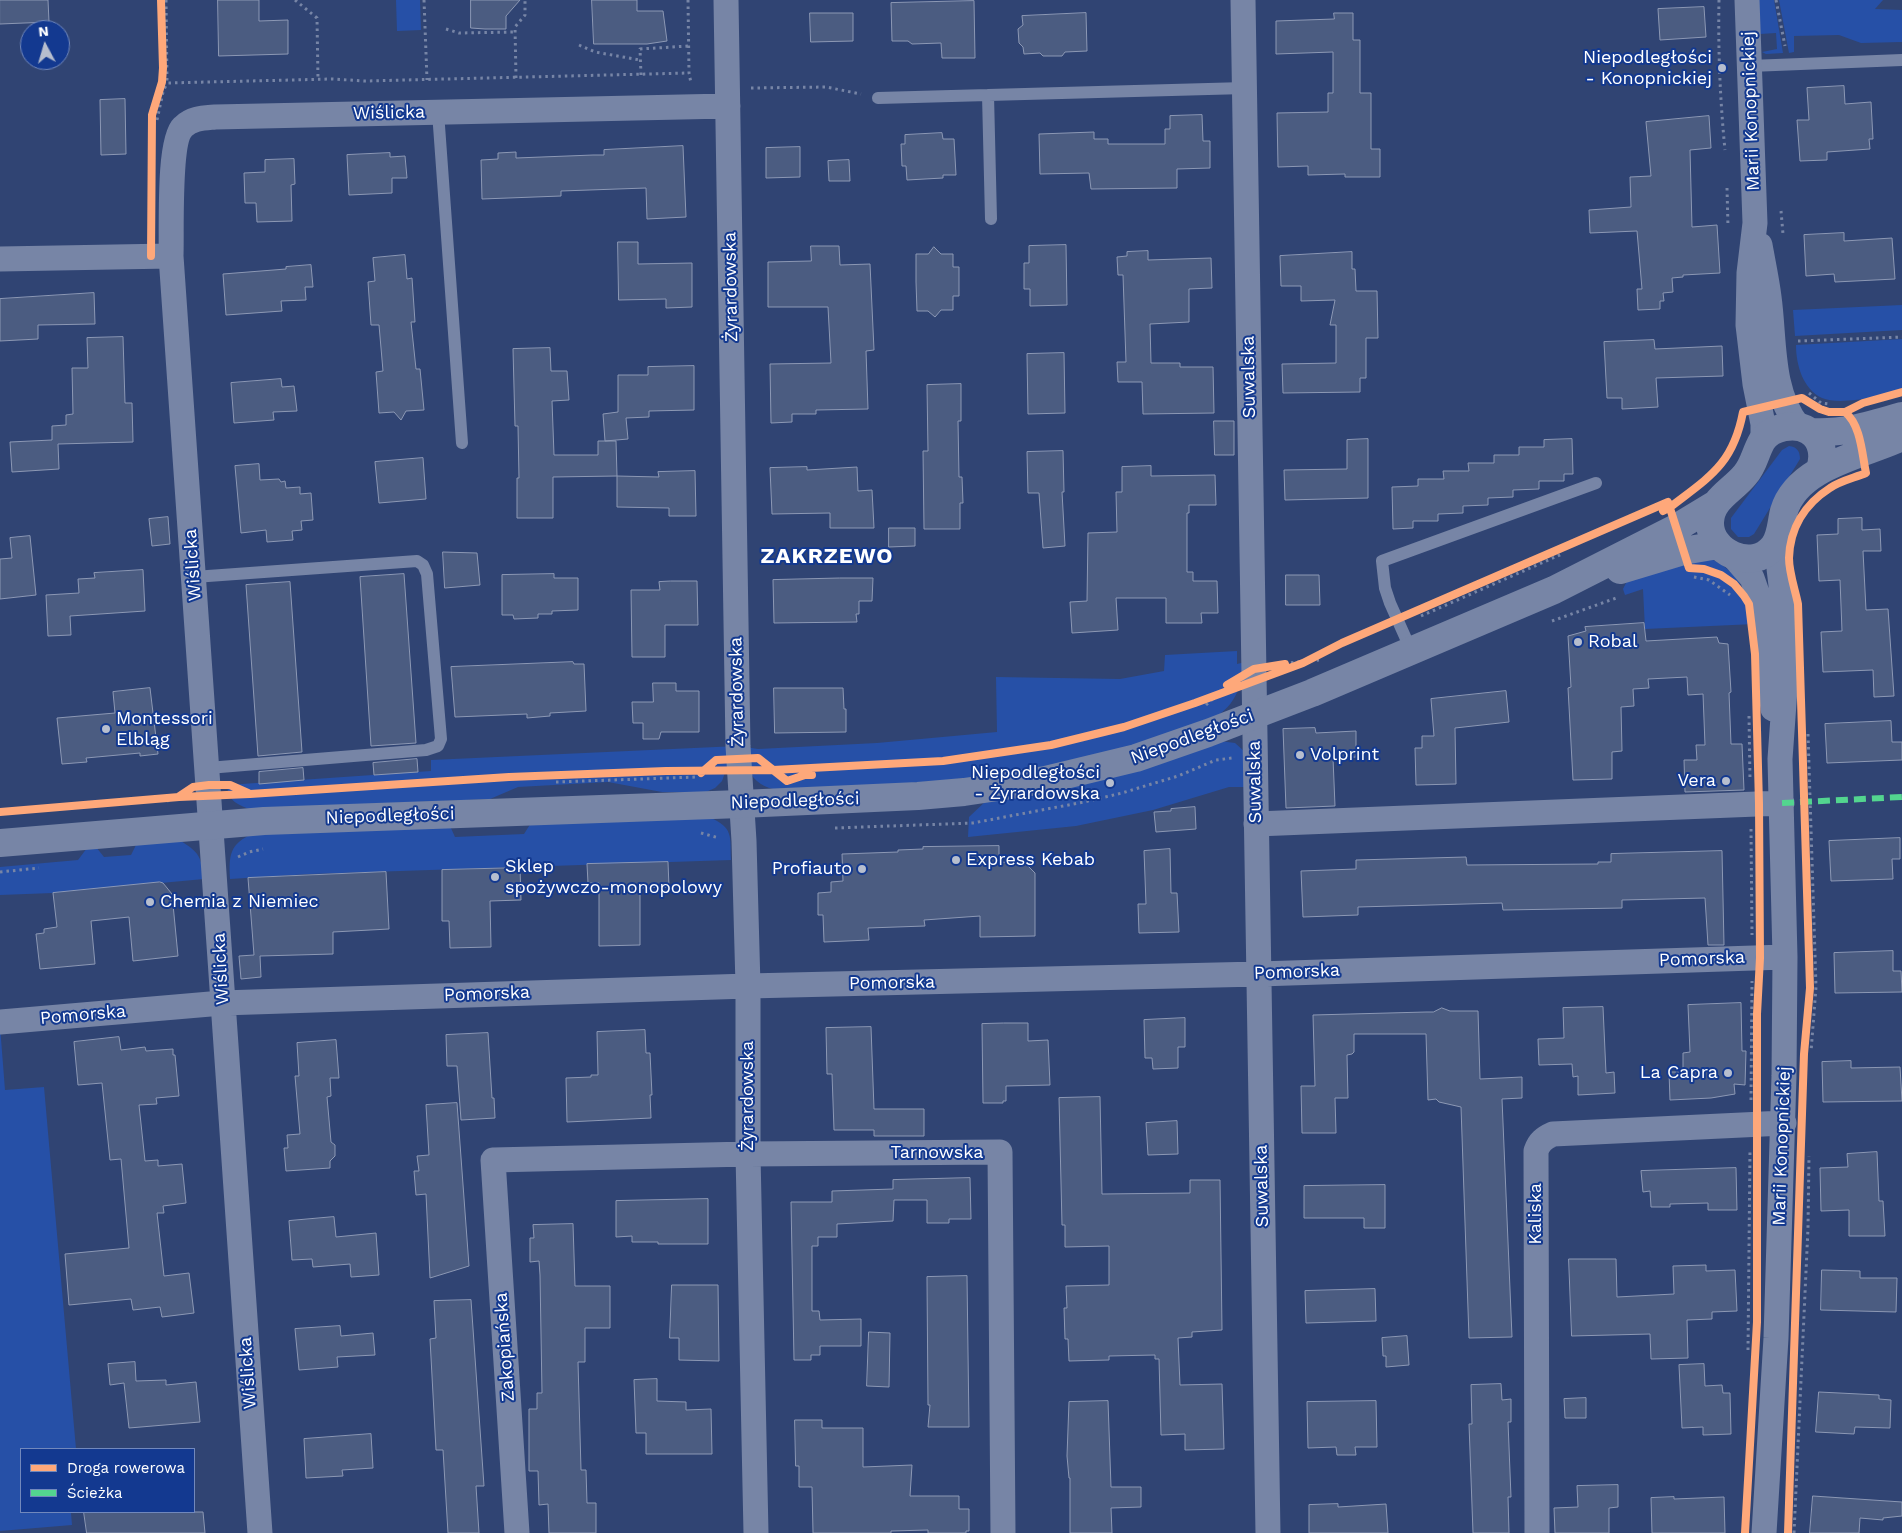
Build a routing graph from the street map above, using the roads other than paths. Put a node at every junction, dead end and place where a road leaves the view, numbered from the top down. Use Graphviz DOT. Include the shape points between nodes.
graph roads {
  1 [pos="726,0"];
  2 [pos="1243,0"];
  3 [pos="1747,0"];
  4 [pos="1902,60"];
  5 [pos="1750,66"];
  6 [pos="1245,88"];
  7 [pos="988,95"];
  8 [pos="878,98"];
  9 [pos="728,106"];
  10 [pos="438,112"];
  11 [pos="991,219"];
  12 [pos="1755,222"];
  13 [pos="171,256"];
  14 [pos="0,259"];
  15 [pos="1902,416"];
  16 [pos="1804,429"];
  17 [pos="1902,437"];
  18 [pos="1763,440"];
  19 [pos="462,444"];
  20 [pos="1819,471"];
  21 [pos="1596,483"];
  22 [pos="1714,505"];
  23 [pos="1776,543"];
  24 [pos="1726,550"];
  25 [pos="194,577"];
  26 [pos="1554,590"];
  27 [pos="1411,650"];
  28 [pos="1254,715"];
  29 [pos="1780,759"];
  30 [pos="209,783"];
  31 [pos="741,804"];
  32 [pos="1764,804"];
  33 [pos="212,824"];
  34 [pos="1256,824"];
  35 [pos="0,843"];
  36 [pos="1784,956"];
  37 [pos="1259,974"];
  38 [pos="748,986"];
  39 [pos="222,1003"];
  40 [pos="0,1022"];
  41 [pos="1784,1123"];
  42 [pos="748,1154"];
  43 [pos="493,1160"];
  44 [pos="260,1533"];
  45 [pos="517,1533"];
  46 [pos="756,1533"];
  47 [pos="1003,1533"];
  48 [pos="1268,1533"];
  49 [pos="1537,1533"];
  50 [pos="1764,1533"];
  1 -- 9 [label="street, Żyrardowska"];
  2 -- 6 [label="street, Suwalska"];
  3 -- 5 [label="street, Marii Konopnickiej"];
  4 -- 5 [label="lane"];
  5 -- 12 [label="street, Marii Konopnickiej"];
  6 -- 7 [label="lane"];
  6 -- 28 [label="street, Suwalska"];
  7 -- 8 [label="lane"];
  7 -- 11 [label="lane"];
  9 -- 10 [label="street, Wiślicka"];
  9 -- 31 [label="street, Żyrardowska"];
  10 -- 13 [label="street, Wiślicka" via="194,120 183,127 176,140"];
  10 -- 19 [label="lane"];
  12 -- 16 [label="street, Marii Konopnickiej" via="1784,403 1789,415"];
  12 -- 18 [label="street, Marii Konopnickiej" via="1749,273 1748,325"];
  13 -- 14 [label="street"];
  13 -- 25 [label="street, Wiślicka"];
  15 -- 16 [label="street" via="1856,430"];
  16 -- 18 [label="street" via="1777,429"];
  16 -- 20 [label="street" via="1820,442 1822,461"];
  17 -- 20 [label="street"];
  18 -- 22 [label="street, Niepodległości" via="1745,476"];
  20 -- 23 [label="street" via="1788,502"];
  21 -- 27 [label="lane" via="1382,561 1385,588"];
  22 -- 24 [label="street" via="1710,530"];
  22 -- 26 [label="street, Niepodległości"];
  23 -- 24 [label="street, Niepodległości" via="1766,554 1755,558 1744,558"];
  23 -- 29 [label="street, Marii Konopnickiej" via="1787,636"];
  24 -- 26 [label="street, Niepodległości" via="1683,551"];
  24 -- 29 [label="street, Marii Konopnickiej" via="1752,578 1760,601"];
  25 -- 30 [label="street, Wiślicka"];
  25 -- 30 [label="lane" via="417,561 427,574 441,739 438,746 426,750"];
  26 -- 27 [label="street, Niepodległości"];
  27 -- 28 [label="street, Niepodległości"];
  28 -- 31 [label="street, Niepodległości" via="1136,758 1045,780 918,796"];
  28 -- 34 [label="street, Suwalska"];
  29 -- 32 [label="street, Marii Konopnickiej"];
  30 -- 33 [label="street, Wiślicka"];
  31 -- 33 [label="street, Niepodległości"];
  31 -- 38 [label="street, Żyrardowska"];
  32 -- 34 [label="street"];
  32 -- 36 [label="street, Marii Konopnickiej"];
  33 -- 35 [label="street, Niepodległości"];
  33 -- 39 [label="street, Wiślicka"];
  34 -- 37 [label="street, Suwalska"];
  36 -- 37 [label="street, Pomorska"];
  36 -- 41 [label="street, Marii Konopnickiej"];
  37 -- 38 [label="street, Pomorska"];
  37 -- 48 [label="street, Suwalska"];
  38 -- 39 [label="street, Pomorska"];
  38 -- 42 [label="street, Żyrardowska"];
  39 -- 40 [label="street, Pomorska"];
  39 -- 44 [label="street, Wiślicka"];
  41 -- 49 [label="street, Kaliska" via="1553,1134 1546,1136 1538,1145"];
  41 -- 50 [label="street, Marii Konopnickiej"];
  42 -- 43 [label="street, Tarnowska"];
  42 -- 46 [label="street, Żyrardowska"];
  42 -- 47 [label="street, Tarnowska" via="1000,1152"];
  43 -- 45 [label="street, Zakopiańska"];
}
